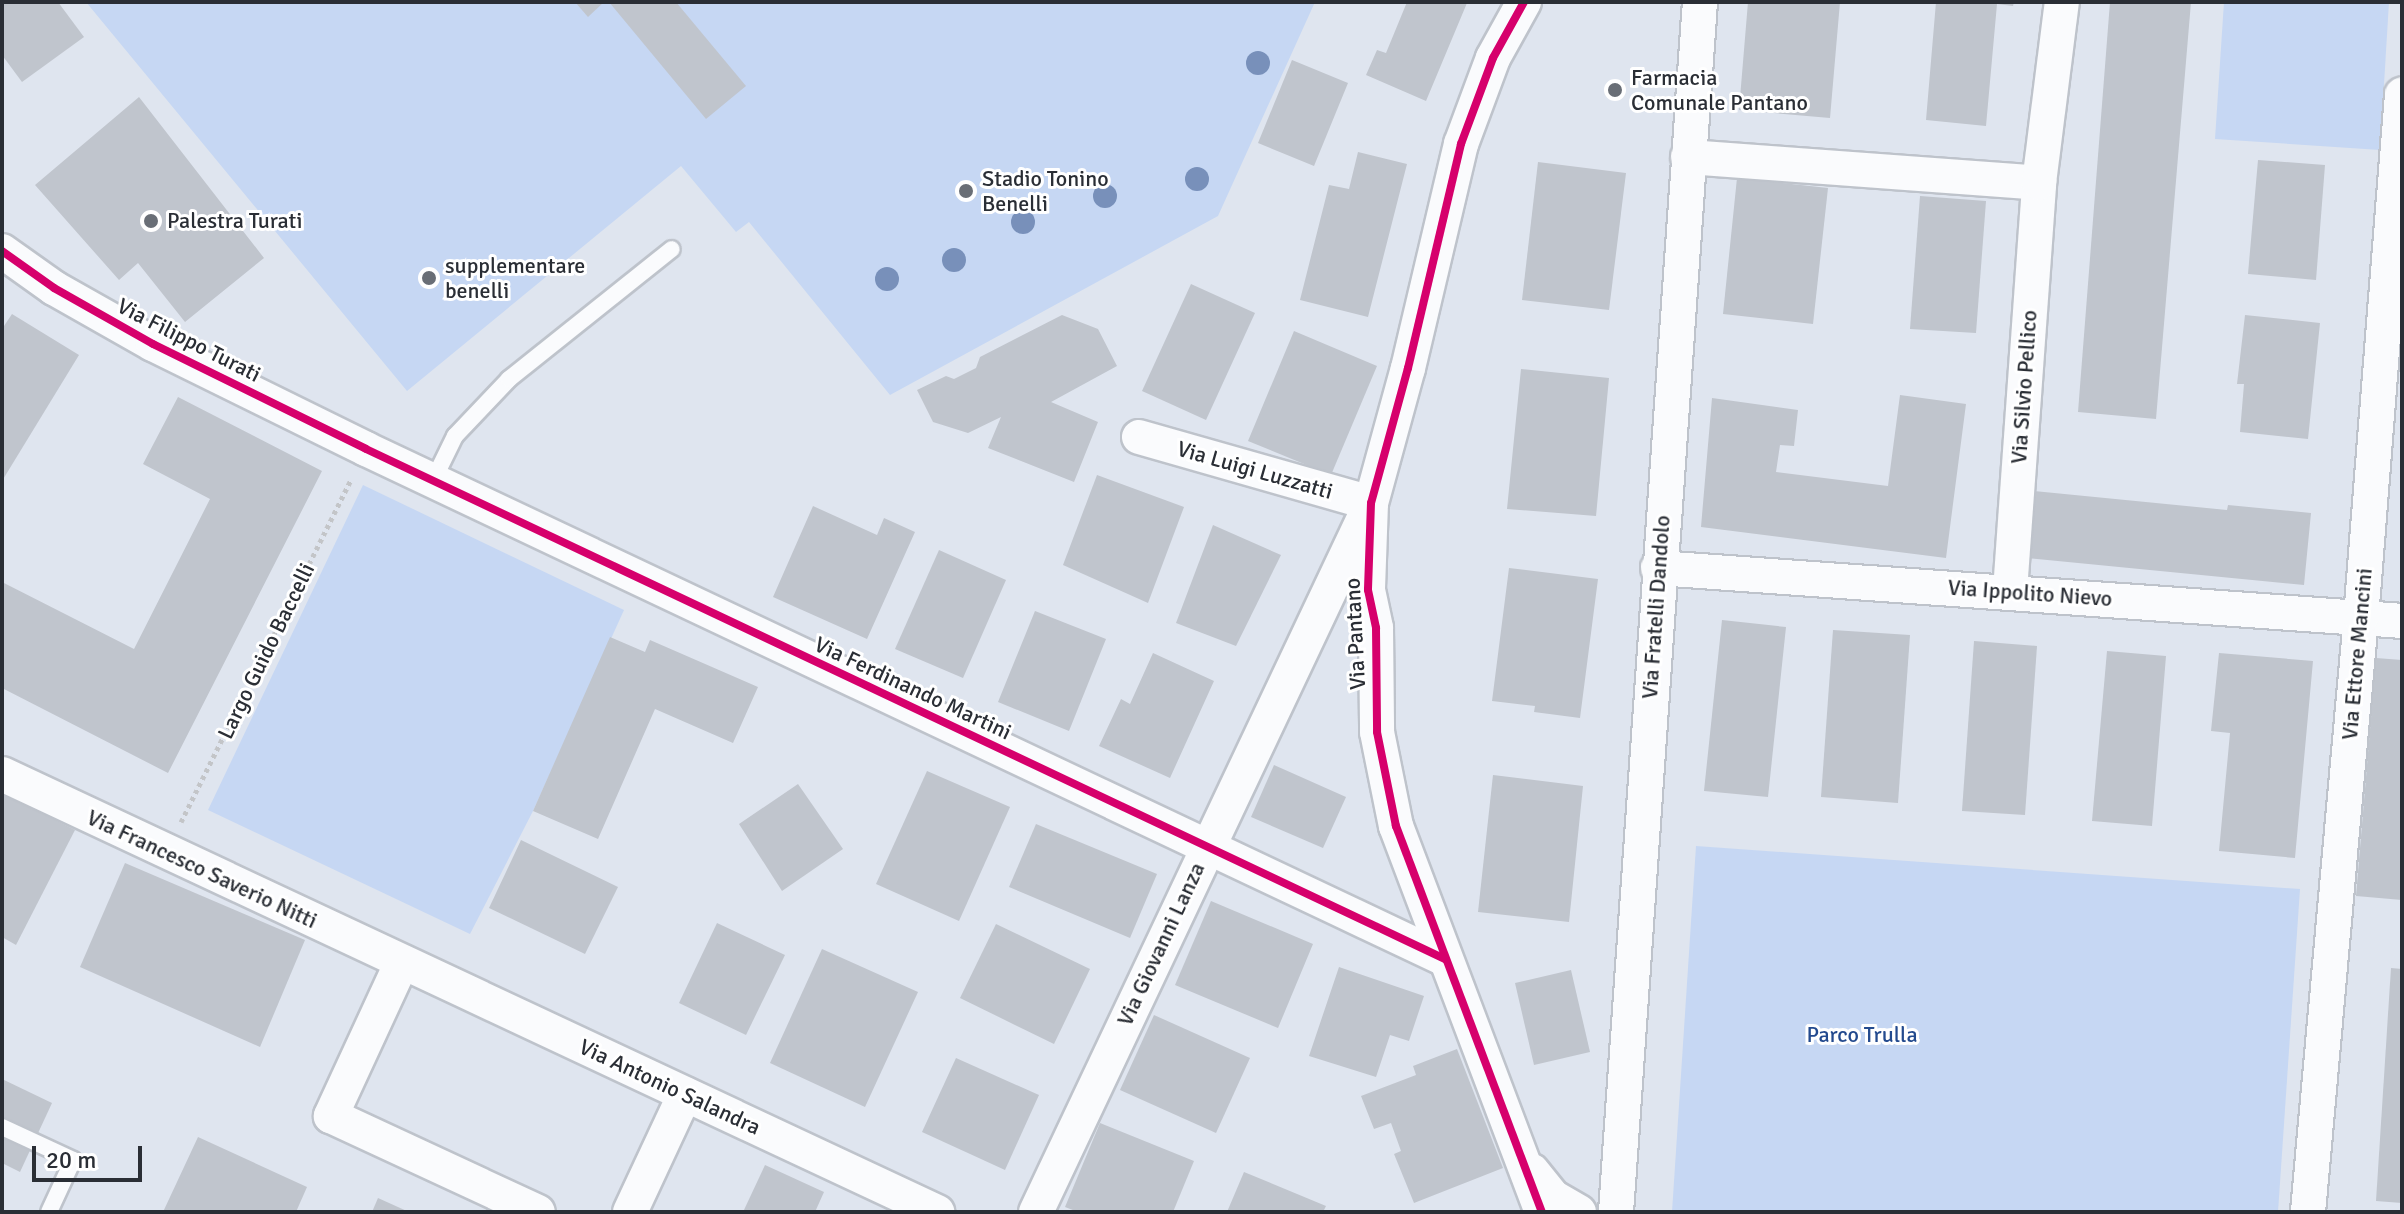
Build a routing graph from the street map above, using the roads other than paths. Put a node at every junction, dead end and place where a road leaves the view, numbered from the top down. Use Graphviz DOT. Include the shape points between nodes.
graph roads {
  1 [pos="1524,2"];
  2 [pos="1700,2"];
  3 [pos="2062,2"];
  4 [pos="2402,95"];
  5 [pos="1688,157"];
  6 [pos="2039,183"];
  7 [pos="672,249"];
  8 [pos="2,251"];
  9 [pos="1139,437"];
  10 [pos="366,449"];
  11 [pos="433,481"];
  12 [pos="1371,503"];
  13 [pos="1658,568"];
  14 [pos="2010,591"];
  15 [pos="2361,618"];
  16 [pos="2402,621"];
  17 [pos="2,774"];
  18 [pos="1207,847"];
  19 [pos="1445,959"];
  20 [pos="402,962"];
  21 [pos="685,1094"];
  22 [pos="2,1127"];
  23 [pos="1522,1158"];
  24 [pos="49,1212"];
  25 [pos="538,1212"];
  26 [pos="630,1212"];
  27 [pos="937,1212"];
  28 [pos="1036,1212"];
  29 [pos="1542,1212"];
  30 [pos="1579,1212"];
  31 [pos="1616,1212"];
  32 [pos="2308,1212"];
  1 -- 12 [label="street, Via Pantano" via="1493,58 1461,144"];
  2 -- 5 [label="street, Via Fratelli Dandolo"];
  3 -- 6 [label="street, Via Silvio Pellico"];
  4 -- 15 [label="street, Via Ettore Mancini"];
  5 -- 6 [label="street"];
  5 -- 13 [label="street, Via Fratelli Dandolo"];
  6 -- 14 [label="street, Via Silvio Pellico"];
  7 -- 11 [label="lane" via="509,379 455,436"];
  8 -- 10 [label="street, Via Filippo Turati" via="54,288 153,344"];
  9 -- 12 [label="street, Via Luigi Luzzatti"];
  10 -- 11 [label="street, Via Ferdinando Martini"];
  11 -- 18 [label="street, Via Ferdinando Martini"];
  12 -- 18 [label="street, Via Giovanni Lanza"];
  12 -- 19 [label="street, Via Pantano" via="1368,590 1376,628 1377,732 1396,826"];
  13 -- 14 [label="street, Via Ippolito Nievo"];
  13 -- 31 [label="street, Via Fratelli Dandolo"];
  14 -- 15 [label="street, Via Ippolito Nievo"];
  15 -- 16 [label="street, Via Ippolito Nievo"];
  15 -- 32 [label="street, Via Ettore Mancini"];
  17 -- 20 [label="street, Via Francesco Saverio Nitti"];
  18 -- 19 [label="street, Via Ferdinando Martini"];
  18 -- 28 [label="street, Via Giovanni Lanza"];
  19 -- 23 [label="street, Via Pantano"];
  20 -- 21 [label="street, Via Antonio Salandra"];
  20 -- 25 [label="street" via="331,1116"];
  21 -- 26 [label="street"];
  21 -- 27 [label="street, Via Antonio Salandra"];
  22 -- 24 [label="lane" via="73,1160"];
  23 -- 29 [label="street, Via Pantano"];
  23 -- 30 [label="street, Via Pantano" via="1553,1197"];
}
